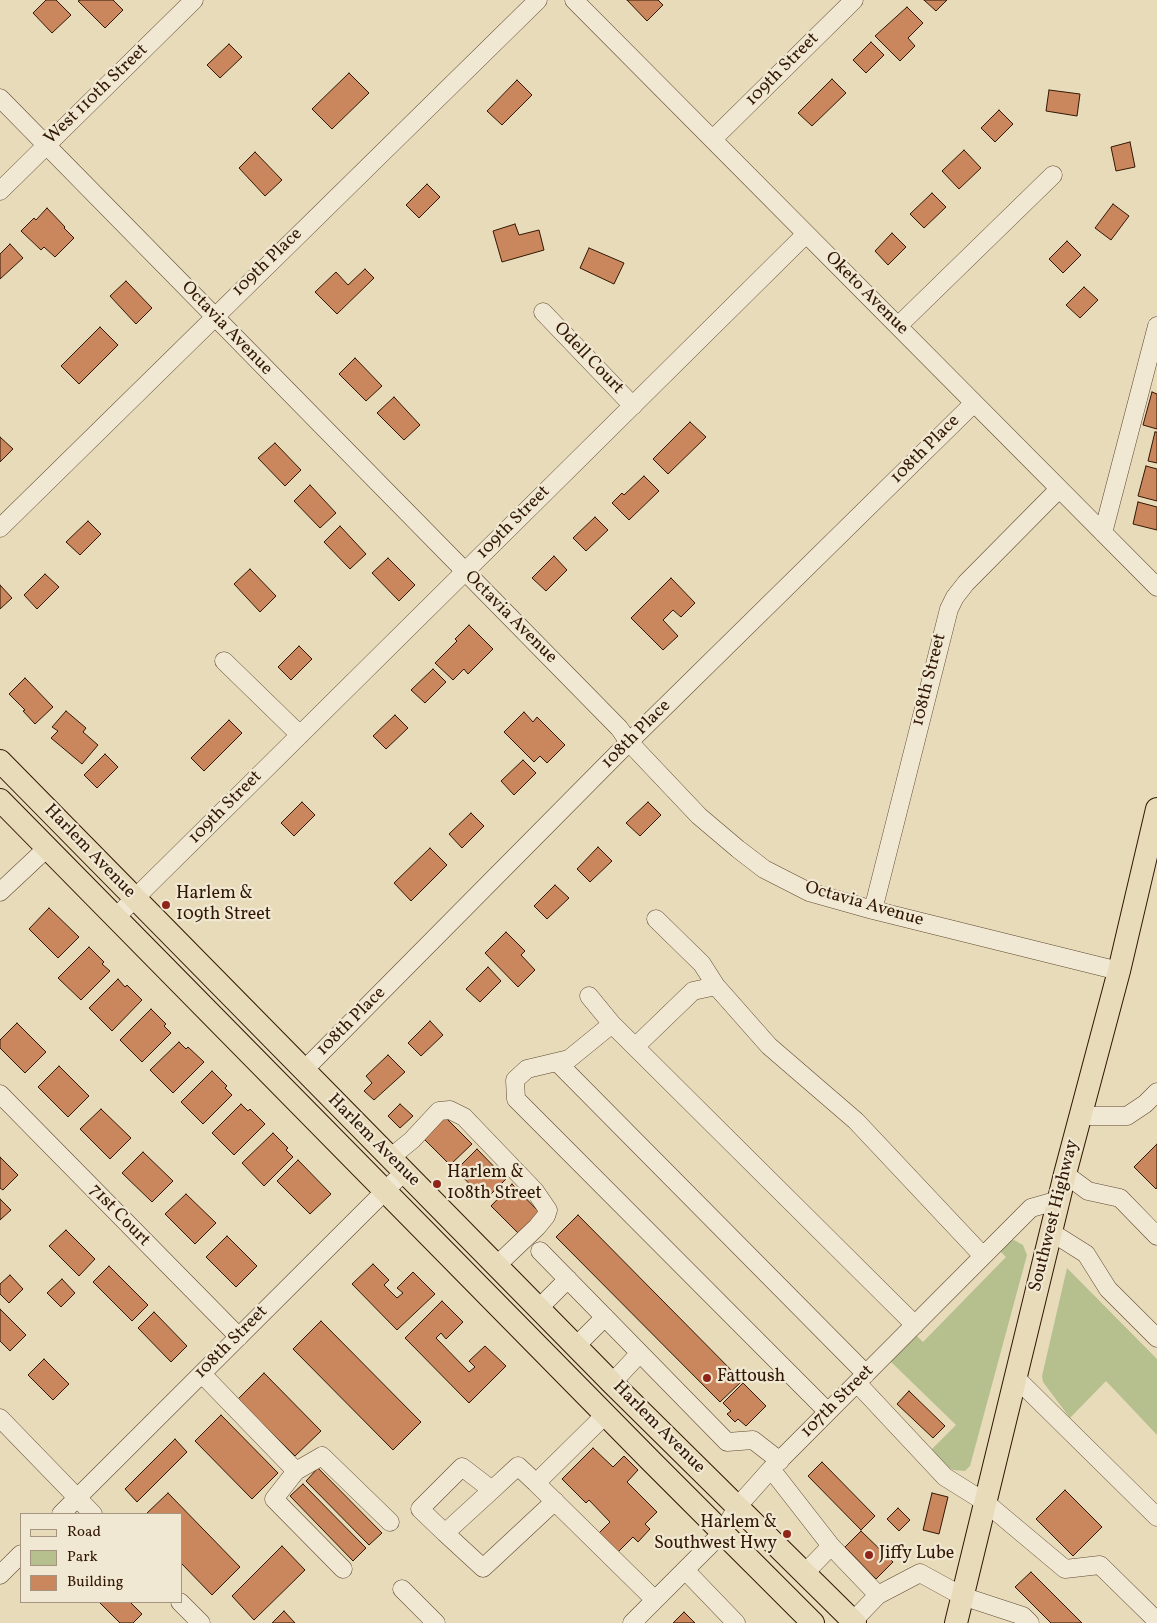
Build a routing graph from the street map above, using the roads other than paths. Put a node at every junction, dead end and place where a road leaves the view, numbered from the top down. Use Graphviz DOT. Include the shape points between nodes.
graph roads {
  1 [pos="194,0"];
  2 [pos="538,0"];
  3 [pos="574,0"];
  4 [pos="854,0"];
  5 [pos="0,98"];
  6 [pos="713,139"];
  7 [pos="46,145"];
  8 [pos="1053,175"];
  9 [pos="0,191"];
  10 [pos="806,234"];
  11 [pos="543,312"];
  12 [pos="214,317"];
  13 [pos="898,326"];
  14 [pos="1157,326"];
  15 [pos="1150,380"];
  16 [pos="974,403"];
  17 [pos="633,406"];
  18 [pos="1059,489"];
  19 [pos="0,528"];
  20 [pos="1103,532"];
  21 [pos="465,572"];
  22 [pos="1157,587"];
  23 [pos="224,661"];
  24 [pos="300,735"];
  25 [pos="629,742"];
  26 [pos="0,761"];
  27 [pos="0,800"];
  28 [pos="1157,809"];
  29 [pos="48,848"];
  30 [pos="0,892"];
  31 [pos="135,898"];
  32 [pos="873,910"];
  33 [pos="115,918"];
  34 [pos="656,919"];
  35 [pos="1119,971"];
  36 [pos="716,986"];
  37 [pos="589,996"];
  38 [pos="612,1024"];
  39 [pos="635,1047"];
  40 [pos="557,1062"];
  41 [pos="304,1070"];
  42 [pos="1157,1092"];
  43 [pos="0,1094"];
  44 [pos="1080,1116"];
  45 [pos="397,1165"];
  46 [pos="1065,1174"];
  47 [pos="385,1191"];
  48 [pos="1059,1200"];
  49 [pos="1051,1232"];
  50 [pos="1157,1236"];
  51 [pos="540,1251"];
  52 [pos="983,1256"];
  53 [pos="496,1266"];
  54 [pos="568,1279"];
  55 [pos="539,1308"];
  56 [pos="605,1317"];
  57 [pos="915,1325"];
  58 [pos="238,1337"];
  59 [pos="1157,1338"];
  60 [pos="576,1346"];
  61 [pos="640,1353"];
  62 [pos="202,1374"];
  63 [pos="1015,1377"];
  64 [pos="861,1378"];
  65 [pos="612,1383"];
  66 [pos="828,1412"];
  67 [pos="605,1415"];
  68 [pos="0,1418"];
  69 [pos="775,1465"];
  70 [pos="296,1471"];
  71 [pos="536,1483"];
  72 [pos="492,1490"];
  73 [pos="78,1498"];
  74 [pos="555,1501"];
  75 [pos="985,1502"];
  76 [pos="737,1507"];
  77 [pos="62,1513"];
  78 [pos="92,1513"];
  79 [pos="1157,1517"];
  80 [pos="390,1522"];
  81 [pos="723,1532"];
  82 [pos="446,1533"];
  83 [pos="831,1546"];
  84 [pos="20,1555"];
  85 [pos="343,1570"];
  86 [pos="685,1570"];
  87 [pos="804,1574"];
  88 [pos="0,1575"];
  89 [pos="402,1589"];
  90 [pos="878,1595"];
  91 [pos="962,1596"];
  92 [pos="656,1600"];
  93 [pos="181,1603"];
  94 [pos="1157,1621"];
  95 [pos="854,1622"];
  96 [pos="201,1623"];
  97 [pos="436,1623"];
  98 [pos="632,1623"];
  99 [pos="736,1623"];
  100 [pos="812,1623"];
  101 [pos="956,1623"];
  102 [pos="1030,1623"];
  1 -- 7 [label="street, West 110th Street"];
  2 -- 12 [label="street, 109th Place"];
  3 -- 6 [label="street, Oketo Avenue"];
  4 -- 6 [label="street, 109th Street"];
  5 -- 7 [label="street, Octavia Avenue"];
  6 -- 10 [label="street, Oketo Avenue"];
  7 -- 9 [label="street, West 110th Street"];
  7 -- 12 [label="street, Octavia Avenue"];
  8 -- 13 [label="street"];
  10 -- 13 [label="street, Oketo Avenue"];
  10 -- 17 [label="street, 109th Street"];
  11 -- 17 [label="street, Odell Court"];
  12 -- 19 [label="street, 109th Place"];
  12 -- 21 [label="street, Octavia Avenue"];
  13 -- 16 [label="street, Oketo Avenue"];
  14 -- 15 [label="street"];
  15 -- 20 [label="street"];
  16 -- 18 [label="street, Oketo Avenue"];
  16 -- 25 [label="street, 108th Place"];
  17 -- 21 [label="street, 109th Street"];
  18 -- 20 [label="street, Oketo Avenue"];
  18 -- 32 [label="street, 108th Street" via="966,583 949,609"];
  20 -- 22 [label="street, Oketo Avenue"];
  21 -- 24 [label="street, 109th Street"];
  21 -- 25 [label="street, Octavia Avenue" via="619,728"];
  23 -- 24 [label="street"];
  24 -- 31 [label="street, 109th Street"];
  25 -- 32 [label="street, Octavia Avenue" via="699,816 764,869 809,892"];
  25 -- 41 [label="street, 108th Place"];
  26 -- 31 [label="main road, Harlem Avenue"];
  27 -- 29 [label="main road, Harlem Avenue"];
  28 -- 35 [label="main road, Southwest Highway"];
  29 -- 30 [label="street"];
  29 -- 33 [label="main road, Harlem Avenue"];
  31 -- 33 [label="street, 109th Street"];
  31 -- 41 [label="main road, Harlem Avenue"];
  32 -- 35 [label="street, Octavia Avenue"];
  33 -- 47 [label="main road, Harlem Avenue"];
  34 -- 36 [label="street" via="702,964"];
  35 -- 44 [label="main road, Southwest Highway"];
  36 -- 39 [label="street" via="693,991"];
  36 -- 52 [label="street" via="769,1046 856,1121"];
  37 -- 38 [label="street"];
  38 -- 39 [label="street"];
  38 -- 40 [label="street" via="569,1059"];
  39 -- 57 [label="street"];
  40 -- 64 [label="street"];
  40 -- 66 [label="street" via="527,1069 515,1080 516,1099"];
  41 -- 45 [label="main road, Harlem Avenue"];
  42 -- 44 [label="street" via="1127,1116"];
  43 -- 58 [label="street, 71st Court"];
  44 -- 46 [label="main road, Southwest Highway"];
  45 -- 47 [label="street, 108th Street"];
  45 -- 53 [label="main road, Harlem Avenue"];
  45 -- 53 [label="street, 108th Street" via="412,1140 439,1112 450,1110 464,1117 548,1210 537,1226"];
  46 -- 48 [label="main road, Southwest Highway"];
  46 -- 50 [label="street" via="1088,1191 1120,1198"];
  47 -- 58 [label="street, 108th Street"];
  47 -- 67 [label="main road, Harlem Avenue"];
  48 -- 49 [label="main road, Southwest Highway"];
  48 -- 52 [label="street, 107th Street" via="1031,1208"];
  49 -- 59 [label="street" via="1086,1254 1108,1289"];
  49 -- 63 [label="main road, Southwest Highway"];
  51 -- 54 [label="street"];
  52 -- 57 [label="street, 107th Street"];
  53 -- 55 [label="main road, Harlem Avenue"];
  54 -- 55 [label="street"];
  54 -- 56 [label="street"];
  55 -- 60 [label="main road, Harlem Avenue"];
  56 -- 60 [label="street"];
  56 -- 61 [label="street"];
  57 -- 64 [label="street, 107th Street"];
  58 -- 62 [label="street, 108th Street"];
  60 -- 65 [label="main road, Harlem Avenue"];
  61 -- 65 [label="street"];
  61 -- 69 [label="street" via="727,1442 753,1440"];
  62 -- 70 [label="street"];
  62 -- 73 [label="street, 108th Street"];
  63 -- 75 [label="main road, Southwest Highway"];
  63 -- 79 [label="street"];
  64 -- 66 [label="street, 107th Street"];
  64 -- 75 [label="street" via="944,1477"];
  65 -- 76 [label="main road, Harlem Avenue"];
  66 -- 69 [label="street, 107th Street"];
  67 -- 71 [label="street"];
  67 -- 81 [label="main road, Harlem Avenue"];
  68 -- 73 [label="street"];
  69 -- 76 [label="street, 107th Street"];
  69 -- 83 [label="street"];
  70 -- 80 [label="street" via="322,1456"];
  70 -- 85 [label="street" via="274,1500"];
  71 -- 72 [label="street" via="518,1466"];
  71 -- 74 [label="street"];
  72 -- 82 [label="street"];
  72 -- 82 [label="street" via="462,1467 420,1509"];
  73 -- 77 [label="street, 108th Street"];
  73 -- 78 [label="street"];
  74 -- 82 [label="street" via="483,1568"];
  74 -- 92 [label="street"];
  75 -- 91 [label="main road, Southwest Highway"];
  75 -- 94 [label="street" via="1064,1568 1100,1565"];
  76 -- 81 [label="street, 107th Street"];
  76 -- 87 [label="main road, Harlem Avenue"];
  81 -- 86 [label="street, 107th Street"];
  81 -- 100 [label="main road, Harlem Avenue"];
  83 -- 87 [label="street"];
  83 -- 90 [label="street"];
  84 -- 88 [label="street"];
  86 -- 92 [label="street, 107th Street"];
  86 -- 99 [label="street"];
  87 -- 95 [label="main road, Harlem Avenue"];
  89 -- 97 [label="street"];
  90 -- 91 [label="street" via="920,1573"];
  90 -- 95 [label="street"];
  91 -- 101 [label="main road, Southwest Highway"];
  91 -- 102 [label="street" via="1023,1616"];
  92 -- 98 [label="street, 107th Street"];
  93 -- 96 [label="street"];
}
